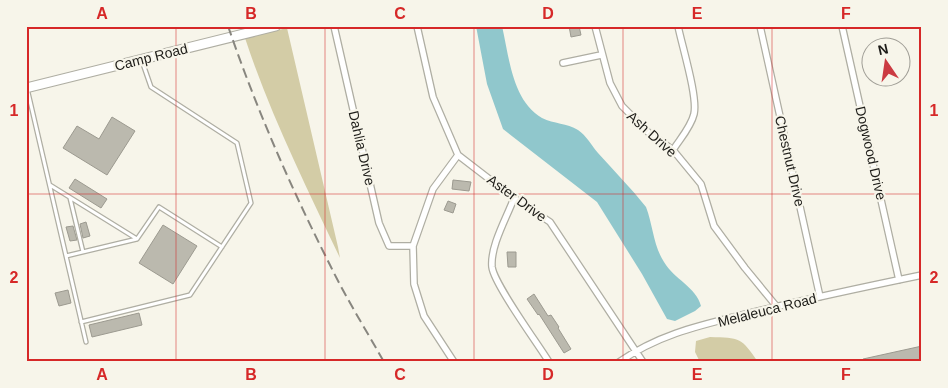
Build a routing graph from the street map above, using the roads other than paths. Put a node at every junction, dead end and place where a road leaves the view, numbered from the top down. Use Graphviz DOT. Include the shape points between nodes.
graph roads {
  1 [pos="276,26"];
  2 [pos="334,26"];
  3 [pos="417,26"];
  4 [pos="595,26"];
  5 [pos="678,26"];
  6 [pos="760,26"];
  7 [pos="842,26"];
  8 [pos="601,55"];
  9 [pos="142,59"];
  10 [pos="563,63"];
  11 [pos="27,88"];
  12 [pos="672,150"];
  13 [pos="458,155"];
  14 [pos="50,185"];
  15 [pos="70,197"];
  16 [pos="514,198"];
  17 [pos="137,239"];
  18 [pos="413,246"];
  19 [pos="222,247"];
  20 [pos="82,252"];
  21 [pos="66,256"];
  22 [pos="922,275"];
  23 [pos="899,280"];
  24 [pos="820,297"];
  25 [pos="777,307"];
  26 [pos="81,322"];
  27 [pos="86,342"];
  28 [pos="636,350"];
  29 [pos="454,362"];
  30 [pos="550,362"];
  31 [pos="619,362"];
  32 [pos="643,362"];
  1 -- 9 [label="street, Camp Road"];
  2 -- 18 [label="street, Dahlia Drive" via="380,223 389,246"];
  3 -- 13 [label="street, Aster Drive" via="433,97"];
  4 -- 8 [label="street, Ash Drive"];
  5 -- 12 [label="street" via="695,108 692,120"];
  6 -- 24 [label="street, Chestnut Drive"];
  7 -- 23 [label="street, Dogwood Drive"];
  8 -- 10 [label="street"];
  8 -- 12 [label="street, Ash Drive" via="622,106"];
  9 -- 11 [label="street, Camp Road"];
  9 -- 19 [label="lane" via="151,87 237,142 251,203"];
  11 -- 14 [label="lane"];
  12 -- 25 [label="street, Ash Drive" via="701,184 714,226"];
  13 -- 16 [label="street, Aster Drive"];
  13 -- 18 [label="street" via="433,189"];
  14 -- 15 [label="lane"];
  14 -- 21 [label="lane"];
  15 -- 17 [label="lane"];
  15 -- 20 [label="lane"];
  16 -- 28 [label="street, Aster Drive" via="550,222"];
  16 -- 30 [label="street" via="495,248 492,266 498,283"];
  17 -- 19 [label="lane" via="159,207"];
  17 -- 20 [label="lane"];
  18 -- 29 [label="street" via="414,284 424,316"];
  19 -- 26 [label="lane" via="190,295"];
  20 -- 21 [label="lane"];
  21 -- 26 [label="lane"];
  22 -- 23 [label="street, Melaleuca Road"];
  23 -- 24 [label="street, Melaleuca Road"];
  24 -- 25 [label="street, Melaleuca Road"];
  25 -- 28 [label="street, Melaleuca Road" via="677,332"];
  26 -- 27 [label="lane"];
  28 -- 31 [label="street, Melaleuca Road"];
  28 -- 32 [label="street, Aster Drive"];
}
